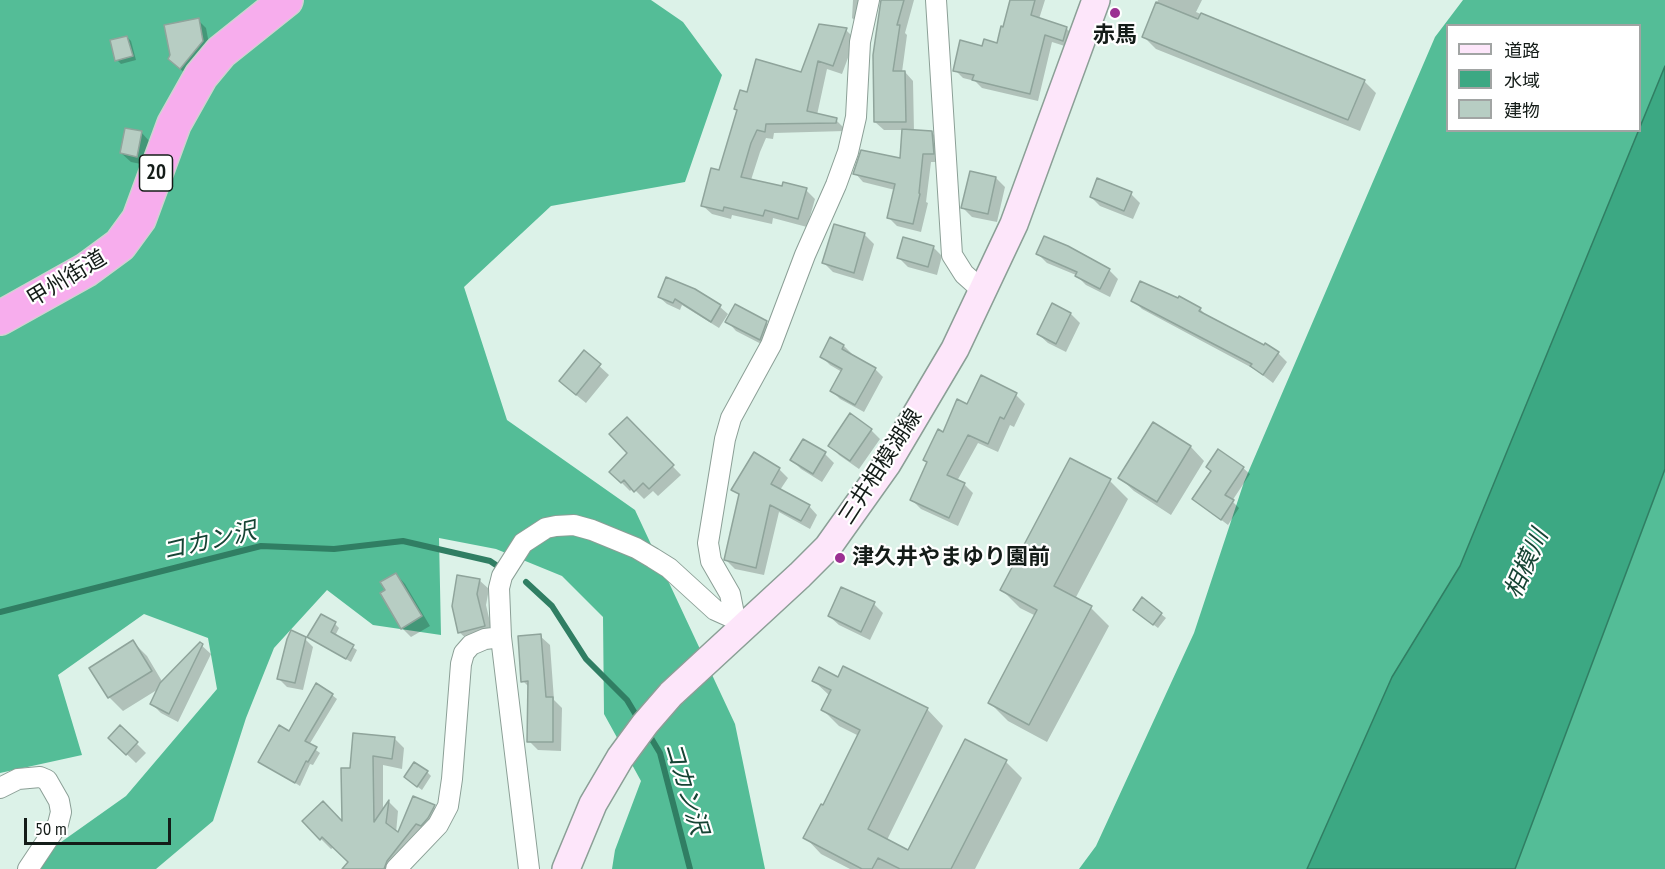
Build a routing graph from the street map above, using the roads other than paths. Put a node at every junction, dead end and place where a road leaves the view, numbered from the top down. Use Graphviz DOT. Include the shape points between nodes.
graph roads {
  1 [pos="286,0"];
  2 [pos="869,0"];
  3 [pos="936,0"];
  4 [pos="1096,0"];
  5 [pos="983,291"];
  6 [pos="0,318"];
  7 [pos="739,623"];
  8 [pos="501,638"];
  9 [pos="0,788"];
  10 [pos="28,869"];
  11 [pos="396,869"];
  12 [pos="529,869"];
  13 [pos="566,869"];
  1 -- 6 [label="highway, 甲州街道 / 20" via="221,52 201,76 174,124 139,219 120,245 86,270"];
  2 -- 7 [label="street" via="860,42 856,117 848,153 771,345 731,418 725,439 708,543 711,561 730,594"];
  3 -- 5 [label="street" via="952,255 964,274"];
  4 -- 5 [label="main road, 三井相模湖線" via="1014,224"];
  5 -- 7 [label="main road, 三井相模湖線" via="955,349 887,464 828,547"];
  7 -- 8 [label="street" via="715,610 669,568 636,548 583,527 565,525 546,528 516,551 499,588"];
  7 -- 13 [label="main road, 三井相模湖線" via="715,653 671,694 620,758 593,804"];
  8 -- 11 [label="street" via="485,639 464,653 448,806 438,825"];
  8 -- 12 [label="street"];
  9 -- 10 [label="street" via="18,779 40,777 47,780 59,801 58,824"];
}
